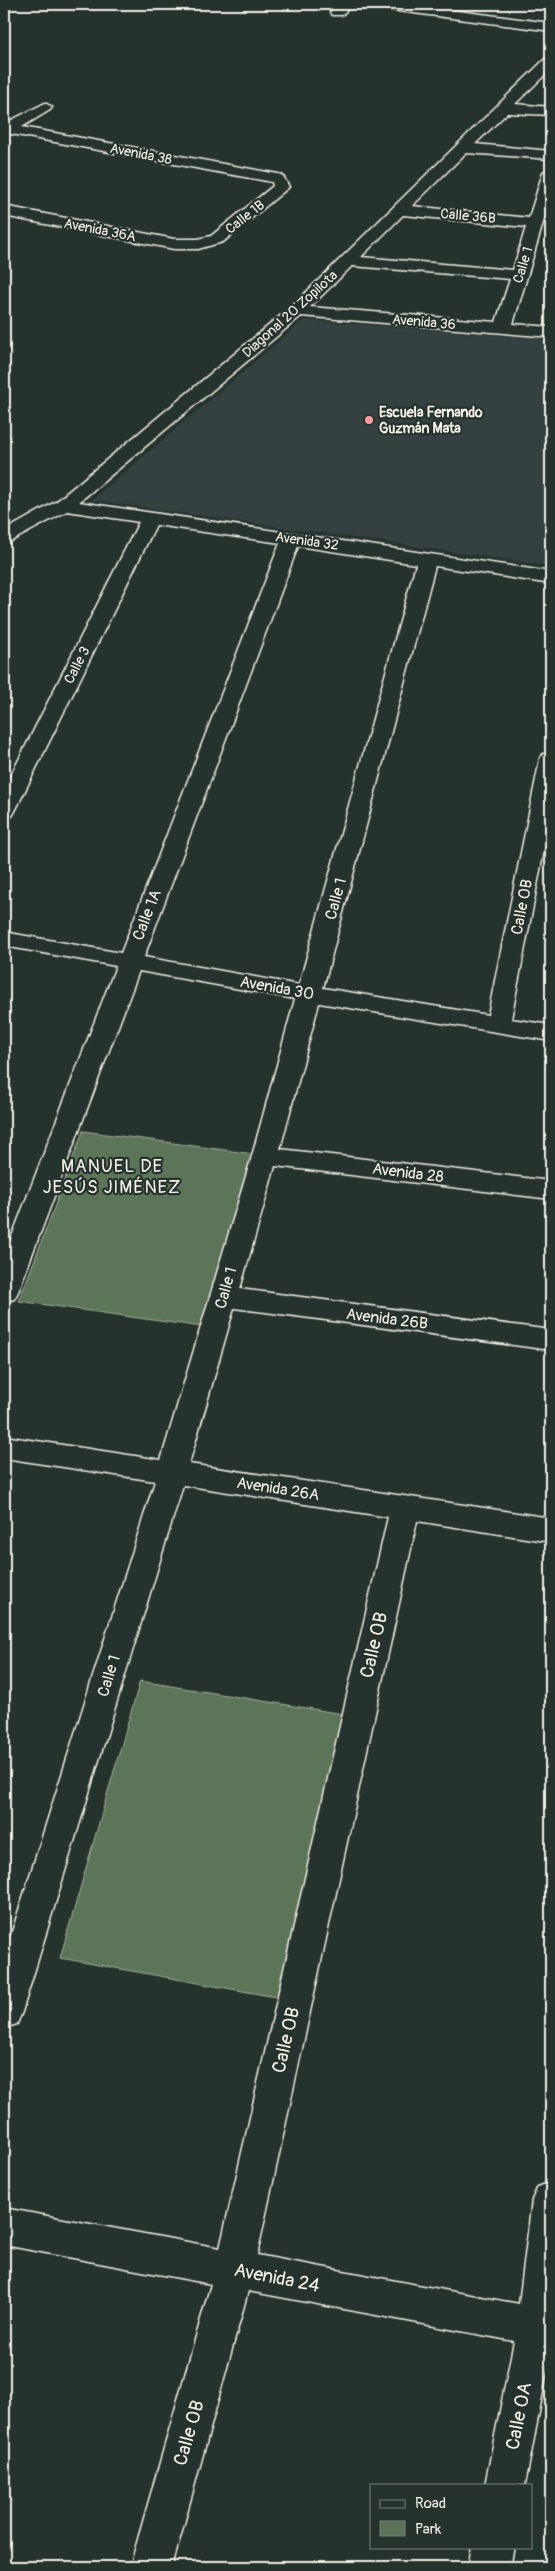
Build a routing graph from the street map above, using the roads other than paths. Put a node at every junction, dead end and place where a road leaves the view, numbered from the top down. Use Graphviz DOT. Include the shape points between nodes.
graph roads {
  1 [pos="375,4"];
  2 [pos="551,27"];
  3 [pos="550,63"];
  4 [pos="45,107"];
  5 [pos="502,108"];
  6 [pos="551,111"];
  7 [pos="5,130"];
  8 [pos="464,148"];
  9 [pos="551,155"];
  10 [pos="551,172"];
  11 [pos="278,179"];
  12 [pos="401,210"];
  13 [pos="4,211"];
  14 [pos="535,223"];
  15 [pos="198,244"];
  16 [pos="349,261"];
  17 [pos="520,275"];
  18 [pos="297,312"];
  19 [pos="503,328"];
  20 [pos="551,332"];
  21 [pos="64,505"];
  22 [pos="150,518"];
  23 [pos="4,538"];
  24 [pos="291,539"];
  25 [pos="427,559"];
  26 [pos="551,578"];
  27 [pos="551,759"];
  28 [pos="4,811"];
  29 [pos="4,939"];
  30 [pos="130,960"];
  31 [pos="310,994"];
  32 [pos="498,1026"];
  33 [pos="551,1033"];
  34 [pos="264,1156"];
  35 [pos="551,1190"];
  36 [pos="4,1292"];
  37 [pos="224,1297"];
  38 [pos="551,1340"];
  39 [pos="4,1447"];
  40 [pos="172,1473"];
  41 [pos="405,1508"];
  42 [pos="551,1530"];
  43 [pos="4,2012"];
  44 [pos="551,2200"];
  45 [pos="4,2226"];
  46 [pos="234,2270"];
  47 [pos="544,2328"];
  48 [pos="505,2484"];
  49 [pos="493,2548"];
  50 [pos="151,2567"];
  51 [pos="489,2567"];
  1 -- 2 [label="street"];
  3 -- 5 [label="street, Diagonal 20 Zopilota"];
  4 -- 7 [label="street"];
  5 -- 6 [label="street"];
  5 -- 8 [label="street, Diagonal 20 Zopilota"];
  7 -- 11 [label="street, Avenida 38"];
  8 -- 9 [label="street"];
  8 -- 12 [label="street, Diagonal 20 Zopilota"];
  10 -- 14 [label="street, Calle 1"];
  11 -- 15 [label="street, Calle 1B" via="281,187 270,197 217,239"];
  12 -- 14 [label="street, Calle 36B"];
  12 -- 16 [label="street, Diagonal 20 Zopilota"];
  13 -- 15 [label="street, Avenida 36A" via="174,244"];
  14 -- 17 [label="street, Calle 1"];
  16 -- 17 [label="street"];
  16 -- 18 [label="street, Diagonal 20 Zopilota"];
  17 -- 19 [label="street, Calle 1"];
  18 -- 19 [label="street, Avenida 36"];
  18 -- 21 [label="street, Diagonal 20 Zopilota"];
  19 -- 20 [label="street, Avenida 36"];
  21 -- 22 [label="street, Avenida 32"];
  21 -- 23 [label="street, Diagonal 20 Zopilota"];
  22 -- 24 [label="street, Avenida 32"];
  22 -- 28 [label="street, Calle 3"];
  24 -- 25 [label="street, Avenida 32"];
  24 -- 30 [label="street, Calle 1A"];
  25 -- 26 [label="street, Avenida 32"];
  25 -- 31 [label="street, Calle 1"];
  27 -- 32 [label="street, Calle 0B"];
  29 -- 30 [label="street, Avenida 30"];
  30 -- 31 [label="street, Avenida 30"];
  30 -- 36 [label="street, Calle 1A"];
  31 -- 32 [label="street, Avenida 30"];
  31 -- 34 [label="street, Calle 1"];
  32 -- 33 [label="street, Avenida 30"];
  34 -- 35 [label="street, Avenida 28"];
  34 -- 37 [label="street, Calle 1"];
  37 -- 38 [label="street, Avenida 26B"];
  37 -- 40 [label="street, Calle 1"];
  39 -- 40 [label="street, Avenida 26A"];
  40 -- 41 [label="street, Avenida 26A"];
  40 -- 43 [label="street, Calle 1"];
  41 -- 42 [label="street, Avenida 26A"];
  41 -- 46 [label="street, Calle 0B"];
  44 -- 47 [label="street, Calle 0A"];
  45 -- 46 [label="street, Avenida 24"];
  46 -- 47 [label="street, Avenida 24"];
  46 -- 50 [label="street, Calle 0B"];
  47 -- 48 [label="street, Calle 0A"];
  49 -- 51 [label="street"];
}
